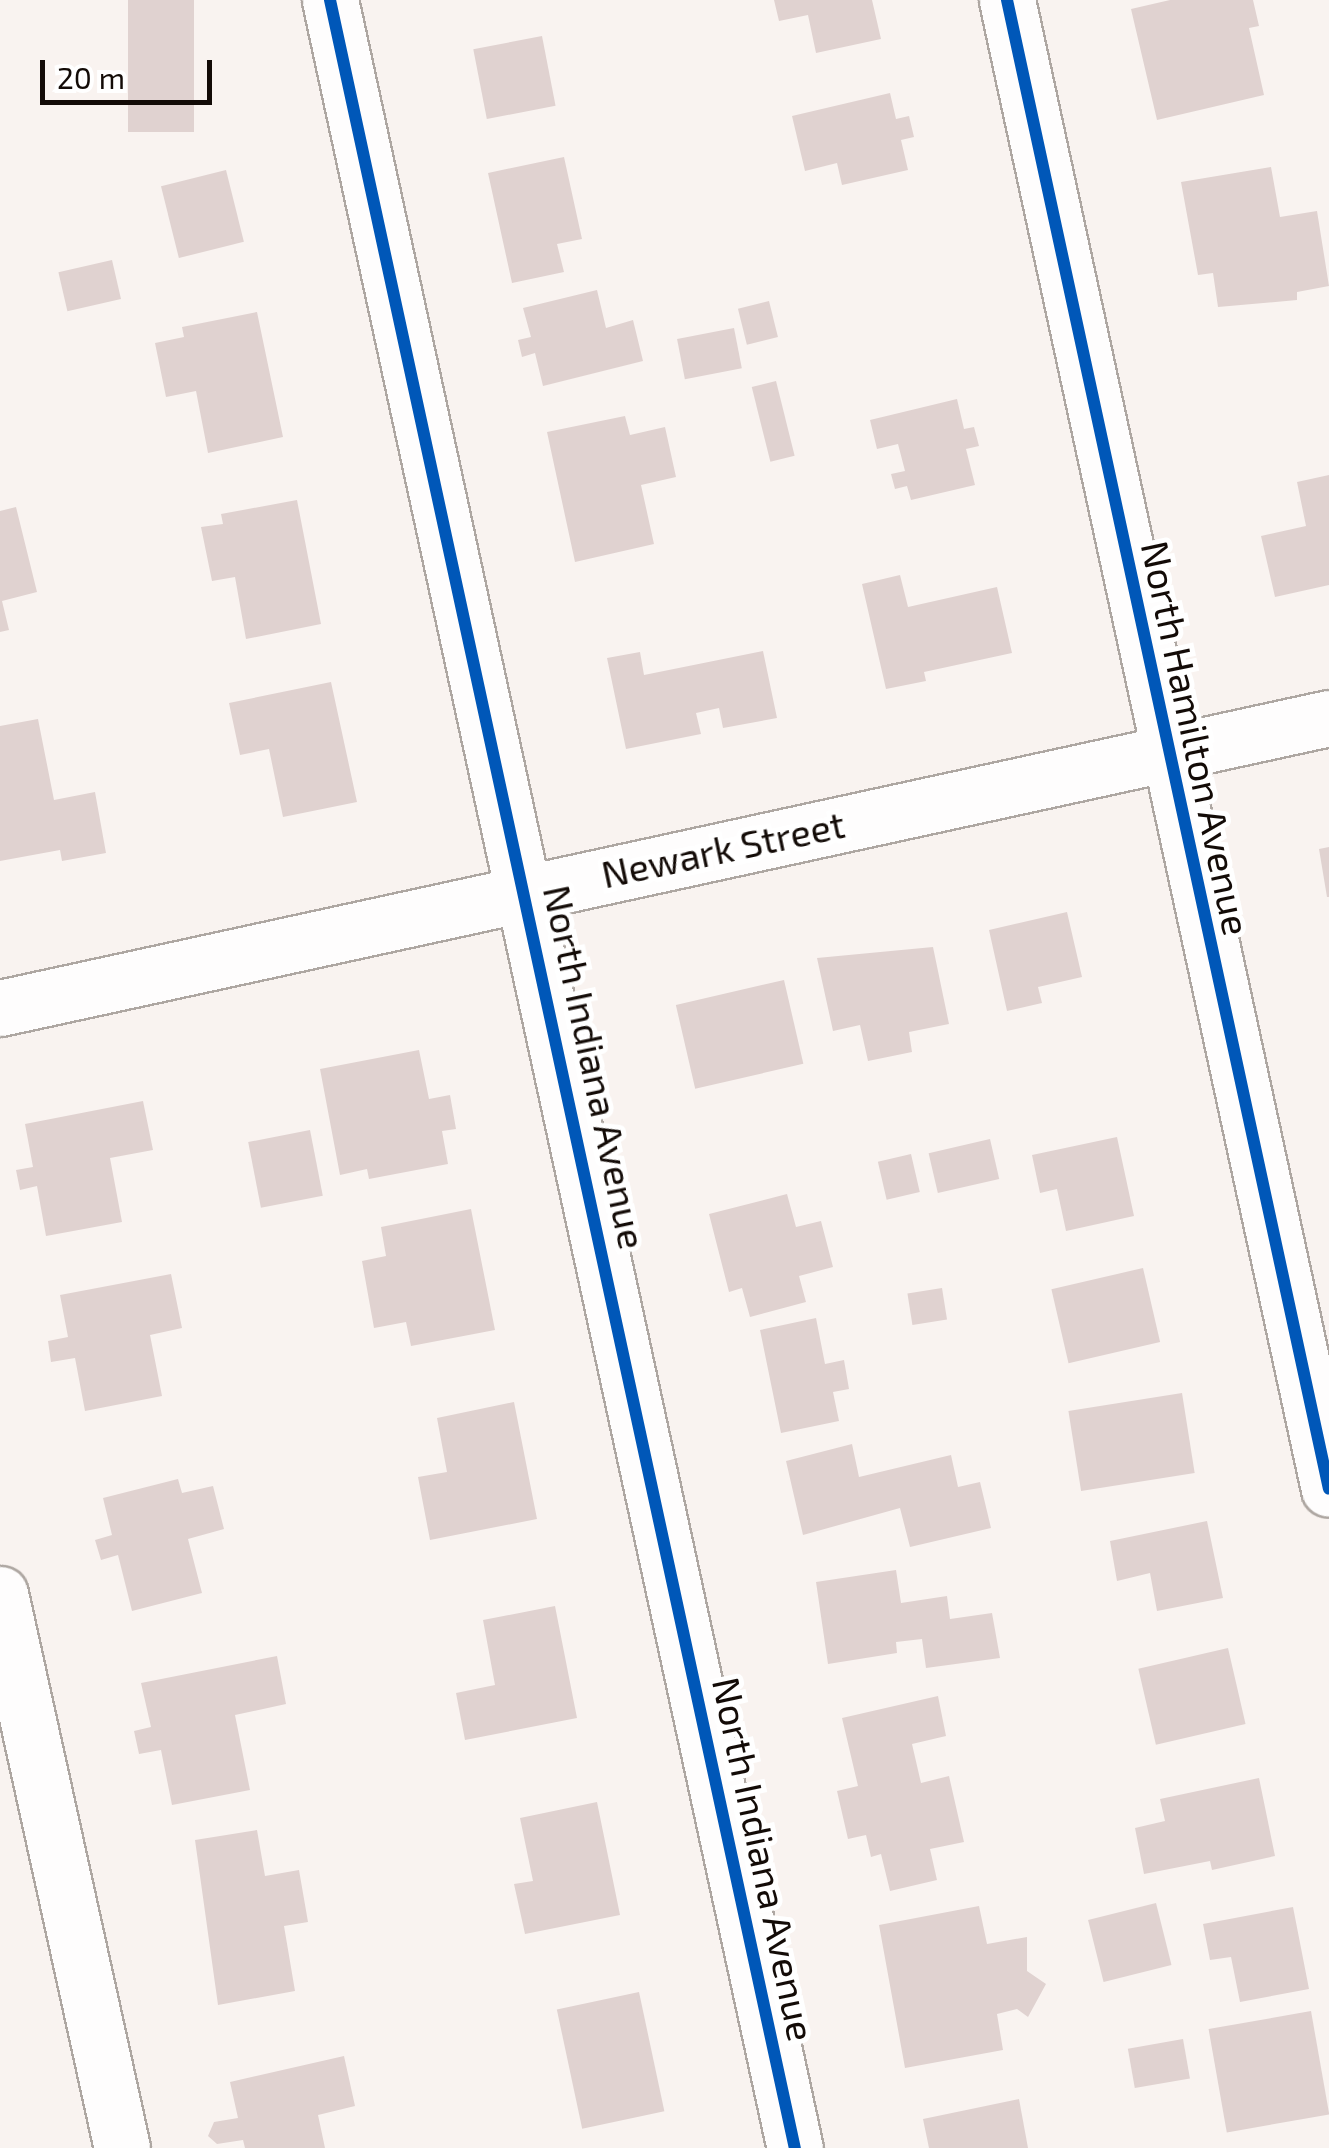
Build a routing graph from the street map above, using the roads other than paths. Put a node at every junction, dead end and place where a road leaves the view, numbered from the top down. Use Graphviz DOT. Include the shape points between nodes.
graph roads {
  1 [pos="330,0"];
  2 [pos="1007,0"];
  3 [pos="1329,718"];
  4 [pos="1168,754"];
  5 [pos="526,891"];
  6 [pos="0,1008"];
  7 [pos="1329,1489"];
  8 [pos="0,1594"];
  9 [pos="122,2148"];
  10 [pos="794,2148"];
  1 -- 5 [label="street, North Indiana Avenue"];
  2 -- 4 [label="street, North Hamilton Avenue"];
  3 -- 4 [label="street, Newark Street"];
  4 -- 5 [label="street, Newark Street"];
  4 -- 7 [label="street, North Hamilton Avenue"];
  5 -- 6 [label="street, Newark Street"];
  5 -- 10 [label="street, North Indiana Avenue"];
  8 -- 9 [label="street"];
}
